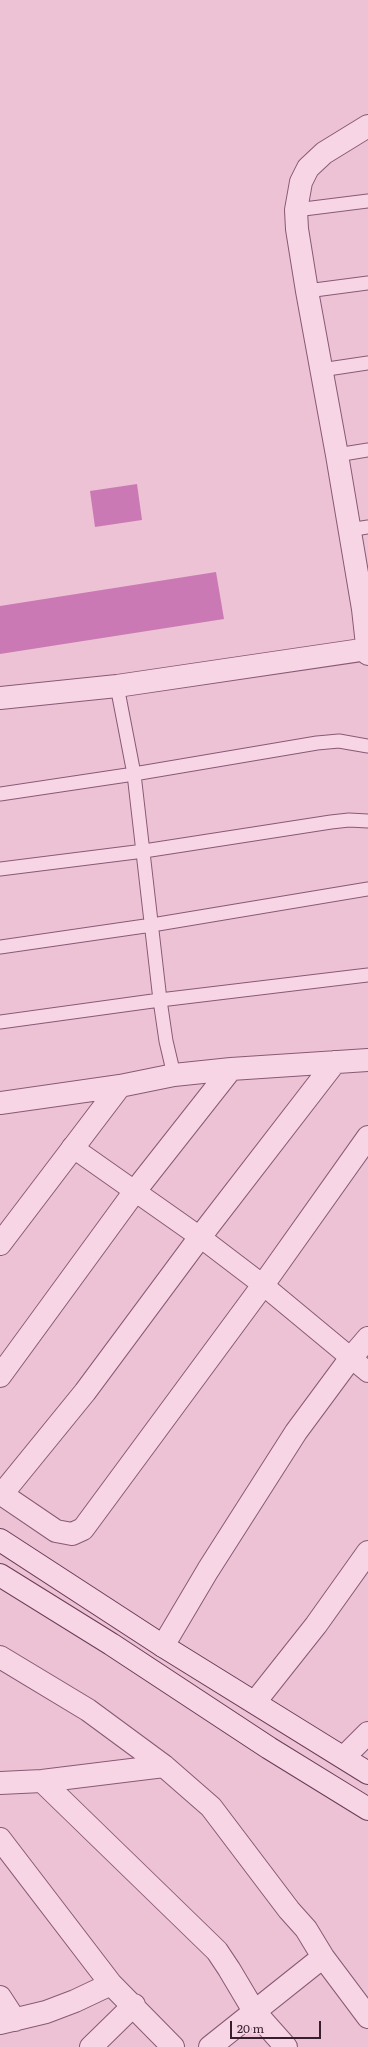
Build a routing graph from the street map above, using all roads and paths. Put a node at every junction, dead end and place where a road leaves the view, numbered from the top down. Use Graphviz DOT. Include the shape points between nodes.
graph roads {
  1 [pos="368,126"];
  2 [pos="368,201"];
  3 [pos="296,210"];
  4 [pos="368,283"];
  5 [pos="307,291"];
  6 [pos="368,363"];
  7 [pos="320,370"];
  8 [pos="368,450"];
  9 [pos="337,455"];
  10 [pos="358,529"];
  11 [pos="365,608"];
  12 [pos="368,650"];
  13 [pos="368,654"];
  14 [pos="117,686"];
  15 [pos="0,698"];
  16 [pos="368,746"];
  17 [pos="134,774"];
  18 [pos="0,794"];
  19 [pos="368,821"];
  20 [pos="144,851"];
  21 [pos="0,869"];
  22 [pos="368,889"];
  23 [pos="152,925"];
  24 [pos="0,947"];
  25 [pos="368,975"];
  26 [pos="160,1000"];
  27 [pos="0,1022"];
  28 [pos="368,1060"];
  29 [pos="335,1062"];
  30 [pos="231,1069"];
  31 [pos="174,1075"];
  32 [pos="120,1086"];
  33 [pos="4,1107"];
  34 [pos="368,1137"];
  35 [pos="72,1147"];
  36 [pos="135,1191"];
  37 [pos="200,1237"];
  38 [pos="0,1244"];
  39 [pos="264,1285"];
  40 [pos="368,1338"];
  41 [pos="350,1359"];
  42 [pos="368,1372"];
  43 [pos="0,1376"];
  44 [pos="1,1494"];
  45 [pos="0,1540"];
  46 [pos="368,1552"];
  47 [pos="0,1575"];
  48 [pos="163,1646"];
  49 [pos="0,1657"];
  50 [pos="255,1702"];
  51 [pos="368,1733"];
  52 [pos="344,1757"];
  53 [pos="164,1766"];
  54 [pos="368,1773"];
  55 [pos="42,1781"];
  56 [pos="0,1783"];
  57 [pos="368,1808"];
  58 [pos="0,1839"];
  59 [pos="324,1958"];
  60 [pos="112,1984"];
  61 [pos="0,1997"];
  62 [pos="134,2005"];
  63 [pos="254,2011"];
  64 [pos="368,2017"];
  65 [pos="7,2021"];
  66 [pos="91,2047"];
  67 [pos="173,2047"];
  68 [pos="210,2047"];
  69 [pos="286,2047"];
  1 -- 3 [label="street" via="324,153 308,168 301,182"];
  2 -- 3 [label="lane"];
  3 -- 5 [label="street"];
  4 -- 5 [label="lane"];
  5 -- 7 [label="street"];
  6 -- 7 [label="lane"];
  7 -- 9 [label="street"];
  8 -- 9 [label="lane"];
  9 -- 10 [label="street"];
  10 -- 11 [label="street"];
  11 -- 12 [label="street"];
  12 -- 13 [label="street"];
  12 -- 14 [label="street"];
  14 -- 15 [label="street"];
  14 -- 17 [label="lane"];
  16 -- 17 [label="lane" via="339,741 317,743"];
  17 -- 18 [label="lane"];
  17 -- 20 [label="lane"];
  19 -- 20 [label="lane" via="331,822"];
  20 -- 21 [label="lane"];
  20 -- 23 [label="lane"];
  22 -- 23 [label="lane"];
  23 -- 24 [label="lane"];
  23 -- 26 [label="lane"];
  25 -- 26 [label="lane"];
  26 -- 27 [label="lane"];
  26 -- 31 [label="lane"];
  28 -- 29 [label="street"];
  29 -- 30 [label="street"];
  29 -- 37 [label="street"];
  30 -- 31 [label="street"];
  30 -- 36 [label="street"];
  31 -- 32 [label="street"];
  32 -- 33 [label="street"];
  32 -- 35 [label="street"];
  34 -- 39 [label="street"];
  35 -- 36 [label="street"];
  35 -- 38 [label="street"];
  36 -- 37 [label="street"];
  36 -- 43 [label="street"];
  37 -- 39 [label="street"];
  37 -- 44 [label="street" via="85,1392"];
  39 -- 41 [label="street"];
  39 -- 44 [label="street" via="83,1529 72,1534 56,1531"];
  40 -- 41 [label="street"];
  41 -- 42 [label="street"];
  41 -- 48 [label="street" via="292,1438"];
  45 -- 48 [label="street"];
  46 -- 50 [label="street" via="316,1625"];
  47 -- 57 [label="street" via="111,1644 269,1748"];
  48 -- 50 [label="street"];
  49 -- 53 [label="street" via="88,1710"];
  50 -- 52 [label="street"];
  51 -- 52 [label="street"];
  52 -- 54 [label="street"];
  53 -- 55 [label="street"];
  53 -- 59 [label="street" via="211,1807 306,1929"];
  55 -- 56 [label="street"];
  55 -- 63 [label="street" via="217,1951"];
  58 -- 60 [label="street"];
  59 -- 63 [label="street"];
  59 -- 64 [label="street"];
  60 -- 62 [label="street"];
  60 -- 65 [label="street" via="46,2012"];
  61 -- 65 [label="street"];
  62 -- 66 [label="street"];
  62 -- 67 [label="street"];
  63 -- 68 [label="street"];
  63 -- 69 [label="street"];
}
